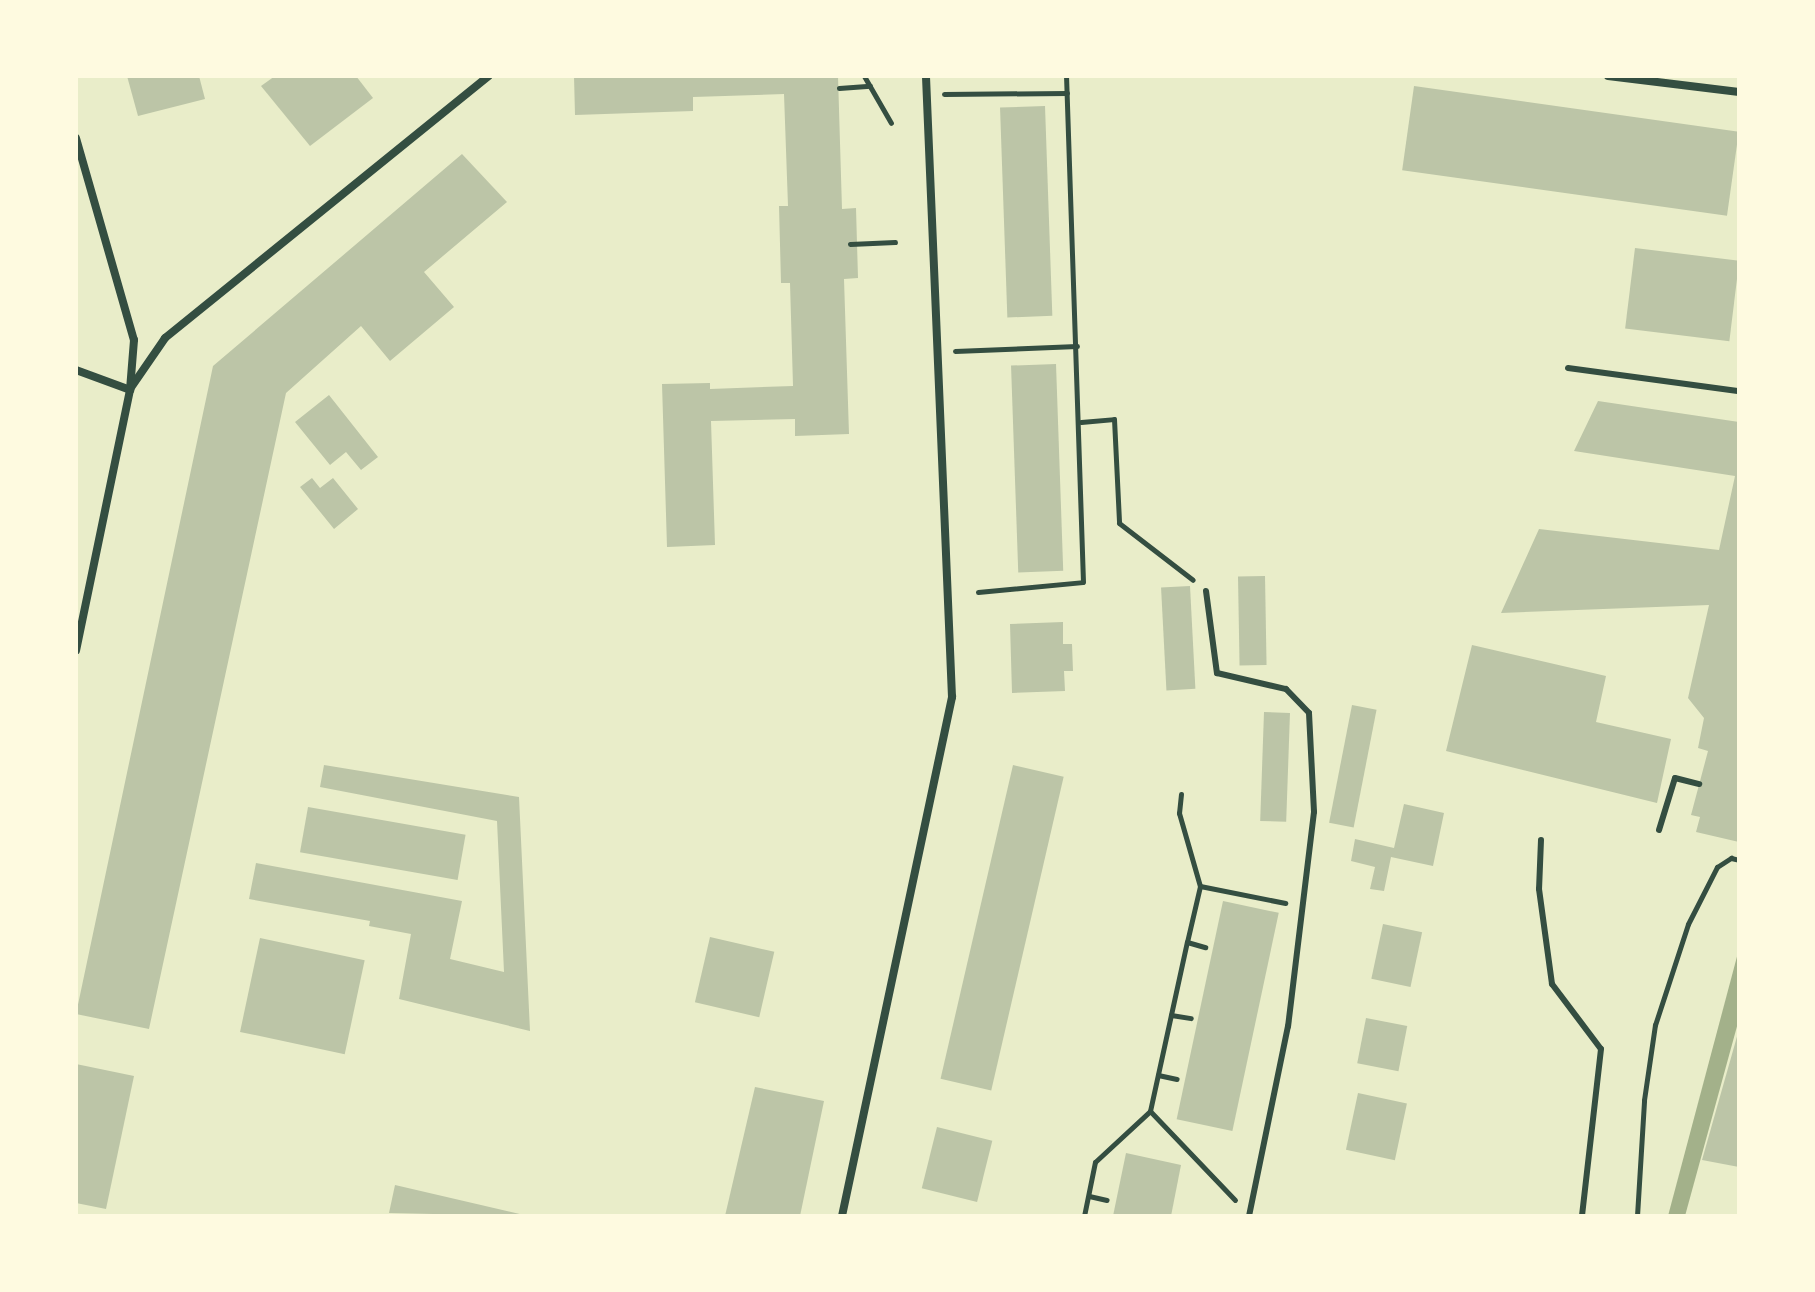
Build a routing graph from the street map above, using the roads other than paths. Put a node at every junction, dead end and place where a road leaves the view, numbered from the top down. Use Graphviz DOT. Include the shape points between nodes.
graph roads {
  1 [pos="489,76"];
  2 [pos="926,76"];
  3 [pos="1608,76"];
  4 [pos="1739,92"];
  5 [pos="76,138"];
  6 [pos="1568,368"];
  7 [pos="76,370"];
  8 [pos="130,390"];
  9 [pos="1739,391"];
  10 [pos="1206,591"];
  11 [pos="76,650"];
  12 [pos="1699,784"];
  13 [pos="1659,830"];
  14 [pos="1541,840"];
  15 [pos="1250,1215"];
  16 [pos="842,1216"];
  17 [pos="1582,1216"];
  1 -- 8 [label="street" via="165,338"];
  2 -- 16 [label="street" via="952,697"];
  3 -- 4 [label="street"];
  5 -- 8 [label="street" via="134,340"];
  6 -- 9 [label="lane"];
  7 -- 8 [label="street"];
  8 -- 11 [label="street"];
  10 -- 15 [label="lane" via="1217,673 1286,689 1309,713 1314,812 1303,906 1286,1034"];
  12 -- 13 [label="lane" via="1675,778"];
  14 -- 17 [label="lane" via="1539,889 1552,984 1601,1049"];
}
